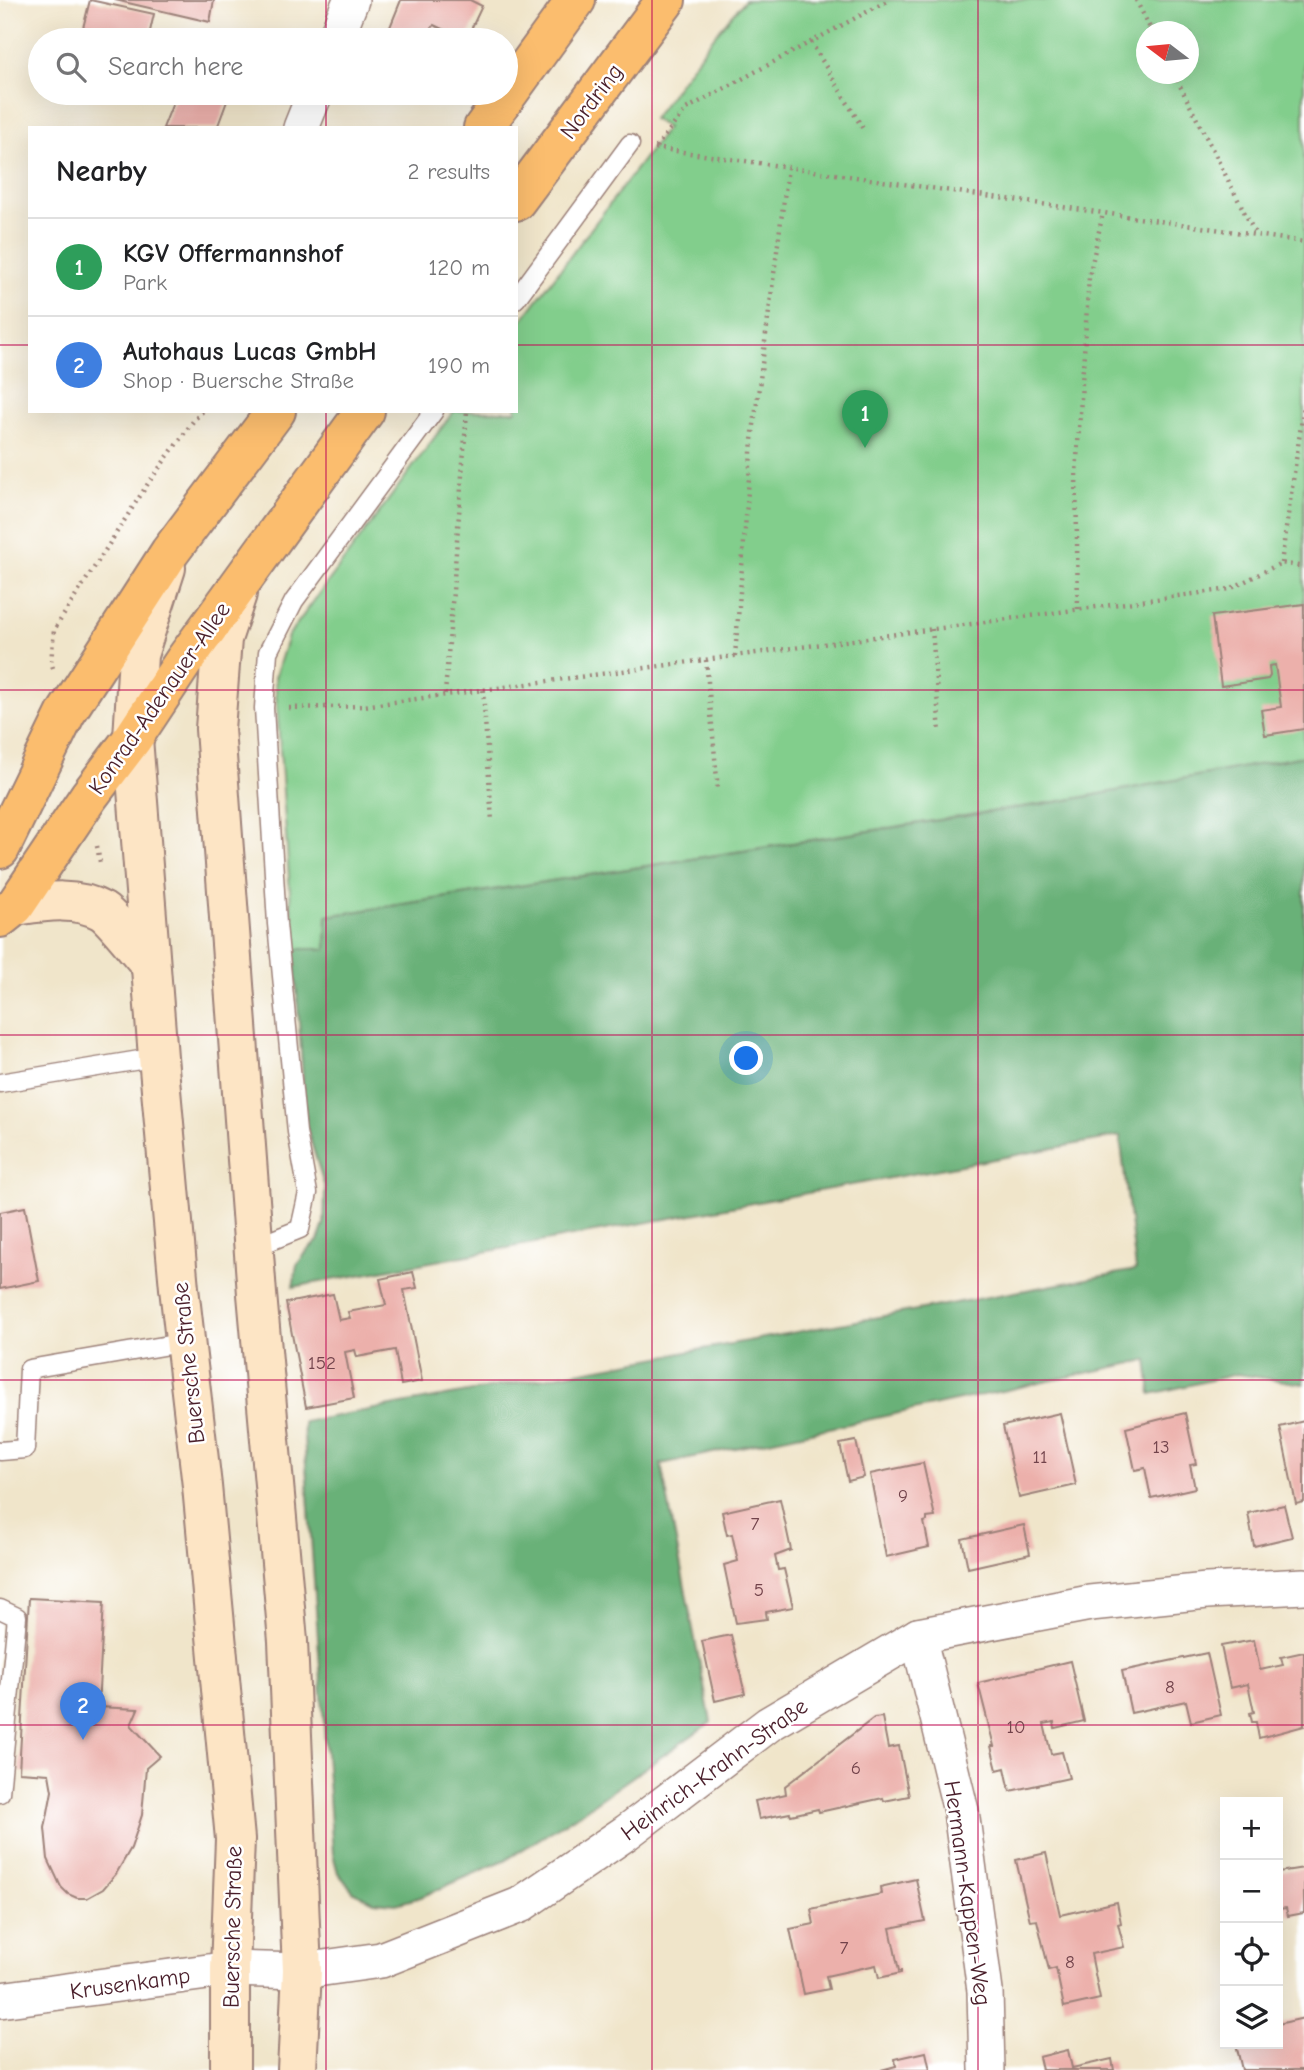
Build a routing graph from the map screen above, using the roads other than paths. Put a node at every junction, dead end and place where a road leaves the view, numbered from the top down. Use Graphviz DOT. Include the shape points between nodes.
graph roads {
  1 [pos="351,0"];
  2 [pos="576,0"];
  3 [pos="666,0"];
  4 [pos="340,28"];
  5 [pos="518,80"];
  6 [pos="310,105"];
  7 [pos="500,105"];
  8 [pos="302,126"];
  9 [pos="484,126"];
  10 [pos="630,144"];
  11 [pos="518,198"];
  12 [pos="518,296"];
  13 [pos="275,413"];
  14 [pos="364,413"];
  15 [pos="433,413"];
  16 [pos="170,552"];
  17 [pos="242,582"];
  18 [pos="138,656"];
  19 [pos="184,661"];
  20 [pos="66,713"];
  21 [pos="215,729"];
  22 [pos="132,738"];
  23 [pos="0,849"];
  24 [pos="7,912"];
  25 [pos="150,964"];
  26 [pos="158,1057"];
  27 [pos="0,1083"];
  28 [pos="253,1248"];
  29 [pos="186,1342"];
  30 [pos="0,1451"];
  31 [pos="1304,1586"];
  32 [pos="0,1609"];
  33 [pos="918,1636"];
  34 [pos="0,1793"];
  35 [pos="230,1969"];
  36 [pos="302,1971"];
  37 [pos="0,2000"];
  38 [pos="230,2070"];
  39 [pos="297,2070"];
  40 [pos="987,2070"];
  1 -- 4 [label="street"];
  2 -- 5 [label="main road"];
  3 -- 11 [label="main road, Nordring"];
  6 -- 8 [label="street"];
  7 -- 9 [label="main road"];
  10 -- 12 [label="lane"];
  13 -- 16 [label="main road"];
  14 -- 17 [label="main road, Konrad-Adenauer-Allee"];
  15 -- 28 [label="lane" via="294,601 268,652 264,708 277,923 297,1132 308,1193 300,1229"];
  16 -- 18 [label="main road, Buersche Straße"];
  16 -- 20 [label="main road"];
  17 -- 19 [label="main road, Konrad-Adenauer-Allee"];
  17 -- 21 [label="main road" via="222,639"];
  18 -- 19 [label="main road" via="160,652"];
  18 -- 20 [label="main road"];
  18 -- 22 [label="main road, Buersche Straße"];
  19 -- 21 [label="main road"];
  19 -- 22 [label="main road, Konrad-Adenauer-Allee"];
  20 -- 23 [label="main road"];
  21 -- 28 [label="main road"];
  22 -- 24 [label="main road, Konrad-Adenauer-Allee"];
  22 -- 25 [label="main road, Buersche Straße"];
  24 -- 25 [label="main road" via="59,901 103,911"];
  25 -- 26 [label="main road, Buersche Straße"];
  26 -- 27 [label="lane"];
  26 -- 29 [label="main road, Buersche Straße"];
  28 -- 36 [label="main road" via="288,1641"];
  29 -- 30 [label="lane" via="29,1369 25,1449"];
  29 -- 35 [label="main road, Buersche Straße" via="235,1839"];
  31 -- 33 [label="street, Heinrich-Krahn-Straße" via="1090,1603"];
  32 -- 34 [label="lane" via="17,1617"];
  33 -- 36 [label="street, Heinrich-Krahn-Straße" via="769,1724 627,1832 520,1905 381,1960"];
  33 -- 40 [label="street, Hermann-Kappen-Weg" via="961,1811 985,1991"];
  35 -- 36 [label="street, Krusenkamp"];
  35 -- 37 [label="street, Krusenkamp"];
  35 -- 38 [label="main road, Buersche Straße"];
  36 -- 39 [label="main road"];
}
